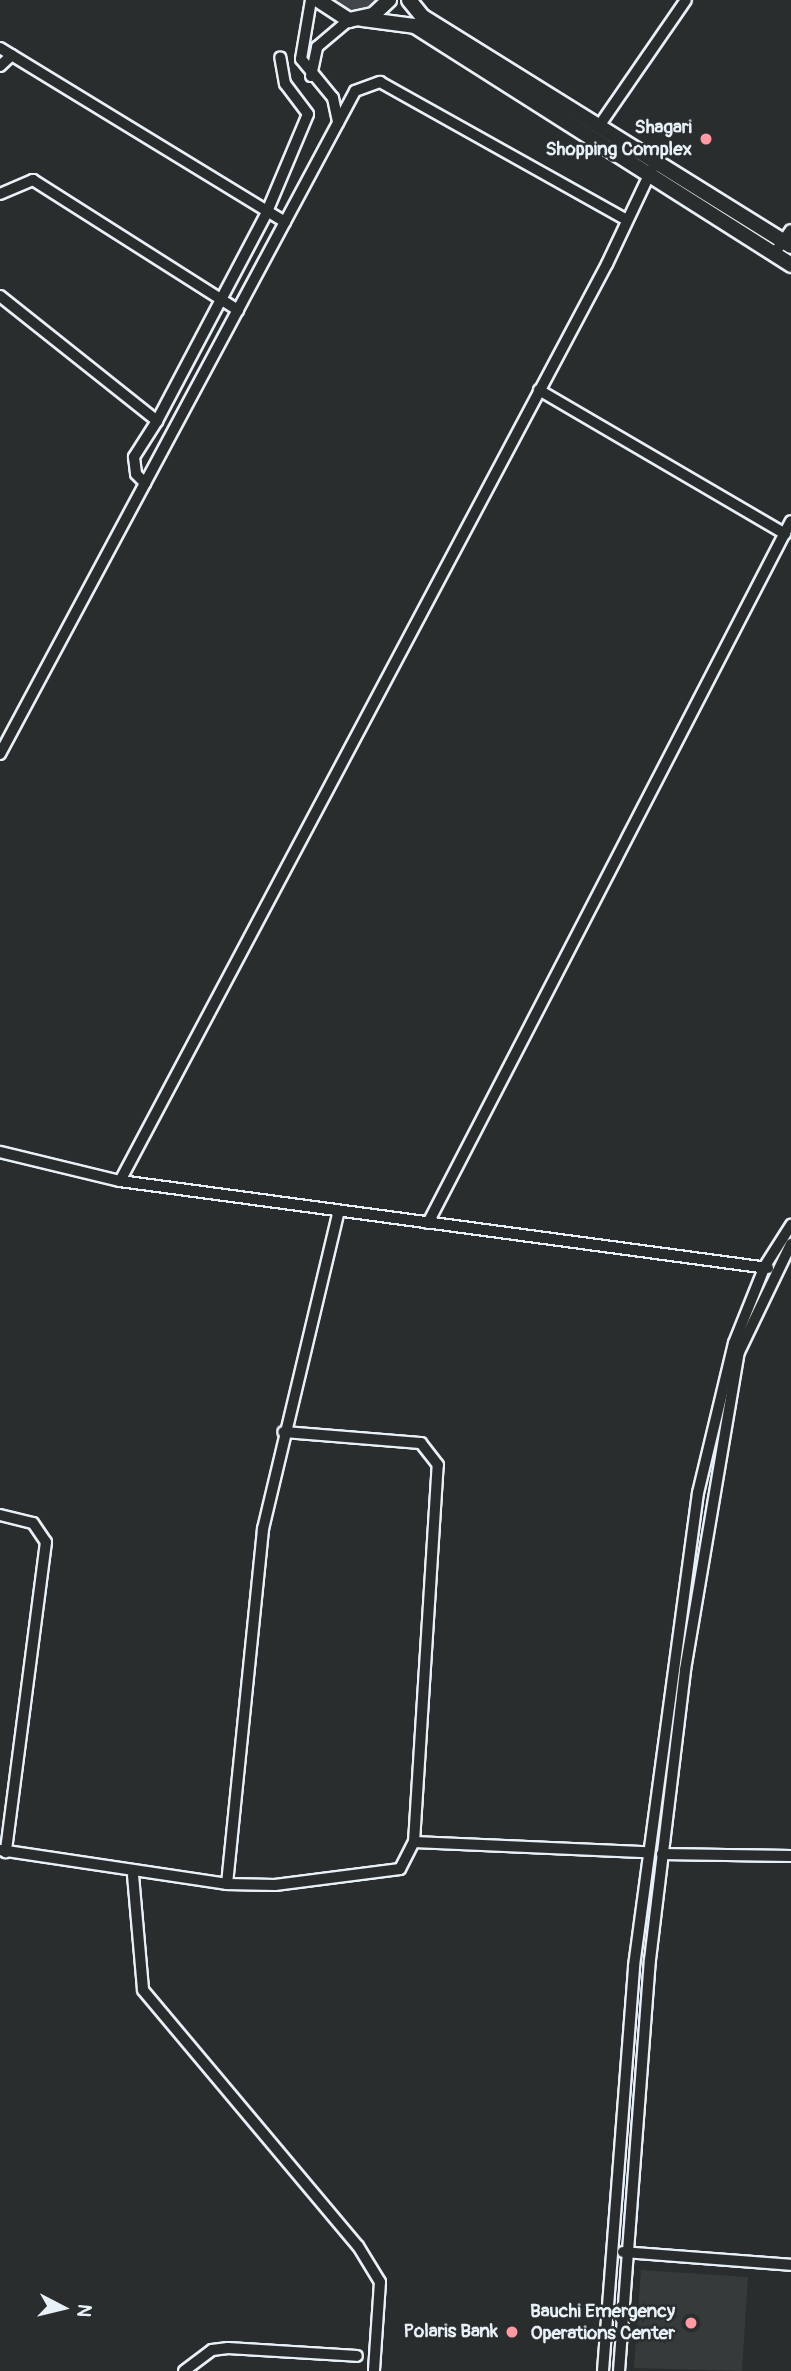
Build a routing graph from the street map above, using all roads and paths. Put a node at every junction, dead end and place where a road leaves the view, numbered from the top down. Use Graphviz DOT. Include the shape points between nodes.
graph roads {
  1 [pos="311,0"];
  2 [pos="318,0"];
  3 [pos="389,0"];
  4 [pos="409,0"];
  5 [pos="686,0"];
  6 [pos="356,20"];
  7 [pos="0,48"];
  8 [pos="12,55"];
  9 [pos="280,57"];
  10 [pos="0,66"];
  11 [pos="311,76"];
  12 [pos="338,122"];
  13 [pos="599,126"];
  14 [pos="657,160"];
  15 [pos="647,177"];
  16 [pos="0,194"];
  17 [pos="266,214"];
  18 [pos="627,220"];
  19 [pos="285,222"];
  20 [pos="788,239"];
  21 [pos="774,254"];
  22 [pos="791,265"];
  23 [pos="0,296"];
  24 [pos="218,301"];
  25 [pos="237,310"];
  26 [pos="539,390"];
  27 [pos="158,421"];
  28 [pos="145,482"];
  29 [pos="791,521"];
  30 [pos="785,534"];
  31 [pos="0,754"];
  32 [pos="0,1152"];
  33 [pos="120,1181"];
  34 [pos="339,1211"];
  35 [pos="428,1223"];
  36 [pos="791,1225"];
  37 [pos="791,1244"];
  38 [pos="769,1268"];
  39 [pos="282,1433"];
  40 [pos="0,1515"];
  41 [pos="414,1842"];
  42 [pos="3,1851"];
  43 [pos="647,1852"];
  44 [pos="662,1854"];
  45 [pos="791,1856"];
  46 [pos="133,1875"];
  47 [pos="227,1884"];
  48 [pos="613,2252"];
  49 [pos="628,2252"];
  50 [pos="791,2264"];
  51 [pos="357,2356"];
  52 [pos="184,2371"];
  53 [pos="374,2371"];
  54 [pos="603,2371"];
  55 [pos="619,2371"];
  1 -- 11 [label="street" via="301,59"];
  2 -- 6 [label="main road"];
  3 -- 6 [label="main road"];
  4 -- 13 [label="main road" via="423,17"];
  5 -- 13 [label="street"];
  6 -- 11 [label="street" via="317,47"];
  6 -- 15 [label="main road" via="415,26"];
  7 -- 8 [label="street"];
  8 -- 10 [label="street"];
  8 -- 17 [label="street"];
  9 -- 17 [label="street" via="285,84 308,114"];
  11 -- 12 [label="street" via="333,99"];
  12 -- 18 [label="street" via="355,91 380,82"];
  12 -- 19 [label="street"];
  13 -- 14 [label="main road"];
  14 -- 15 [label="street"];
  14 -- 20 [label="main road"];
  15 -- 18 [label="street"];
  15 -- 21 [label="main road"];
  16 -- 24 [label="street" via="33,180"];
  17 -- 19 [label="street"];
  17 -- 24 [label="street"];
  18 -- 26 [label="street"];
  19 -- 25 [label="street"];
  20 -- 21 [label="street"];
  21 -- 22 [label="main road"];
  23 -- 27 [label="street"];
  24 -- 25 [label="street"];
  24 -- 27 [label="street"];
  25 -- 28 [label="street"];
  26 -- 30 [label="street"];
  26 -- 33 [label="street"];
  27 -- 28 [label="street" via="134,457 136,474"];
  28 -- 31 [label="street"];
  29 -- 30 [label="street"];
  30 -- 35 [label="street"];
  32 -- 33 [label="street"];
  33 -- 34 [label="street"];
  34 -- 35 [label="street"];
  34 -- 39 [label="street"];
  35 -- 38 [label="street"];
  36 -- 38 [label="street"];
  37 -- 38 [label="street"];
  38 -- 43 [label="street" via="734,1343 698,1493"];
  38 -- 44 [label="street" via="736,1370 685,1670"];
  39 -- 41 [label="street" via="421,1443 438,1465"];
  39 -- 47 [label="street" via="249,1626"];
  40 -- 42 [label="street" via="33,1523 46,1542"];
  41 -- 43 [label="street"];
  41 -- 47 [label="street" via="400,1869 275,1885"];
  42 -- 46 [label="street"];
  43 -- 48 [label="street"];
  44 -- 45 [label="street"];
  44 -- 49 [label="street"];
  46 -- 47 [label="street"];
  46 -- 53 [label="street" via="143,1990 358,2246 380,2282"];
  48 -- 49 [label="street"];
  48 -- 54 [label="street"];
  49 -- 50 [label="street"];
  49 -- 55 [label="street"];
  51 -- 52 [label="street" via="228,2348 212,2350"];
}
